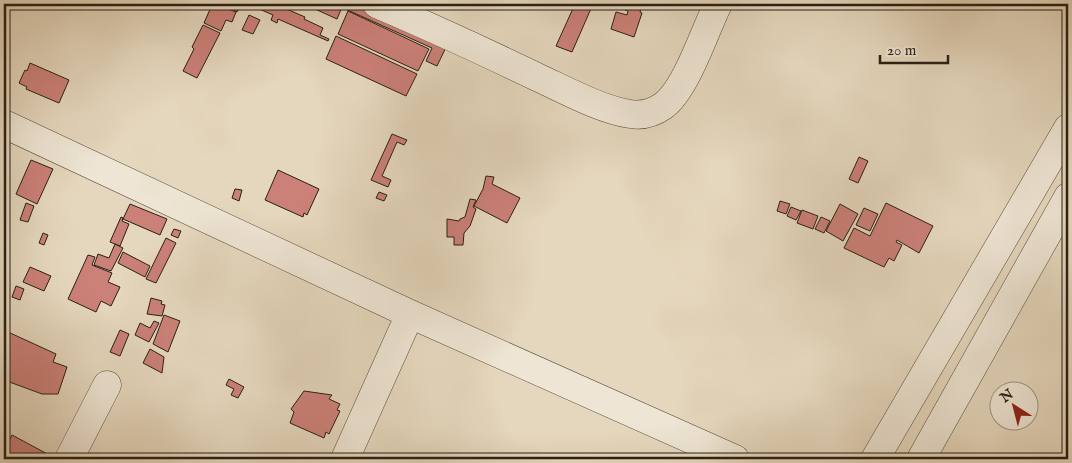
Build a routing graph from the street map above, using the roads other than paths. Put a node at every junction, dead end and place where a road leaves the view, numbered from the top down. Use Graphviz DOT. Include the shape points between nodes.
graph roads {
  1 [pos="377,4"];
  2 [pos="718,4"];
  3 [pos="4,124"];
  4 [pos="1068,128"];
  5 [pos="1068,197"];
  6 [pos="410,314"];
  7 [pos="107,385"];
  8 [pos="69,459"];
  9 [pos="344,459"];
  10 [pos="735,459"];
  11 [pos="875,459"];
  12 [pos="921,459"];
  1 -- 2 [label="street" via="588,100 631,114 649,114 664,106 679,87"];
  3 -- 6 [label="street"];
  4 -- 11 [label="street"];
  5 -- 12 [label="street"];
  6 -- 9 [label="street"];
  6 -- 10 [label="street"];
  7 -- 8 [label="street"];
}
